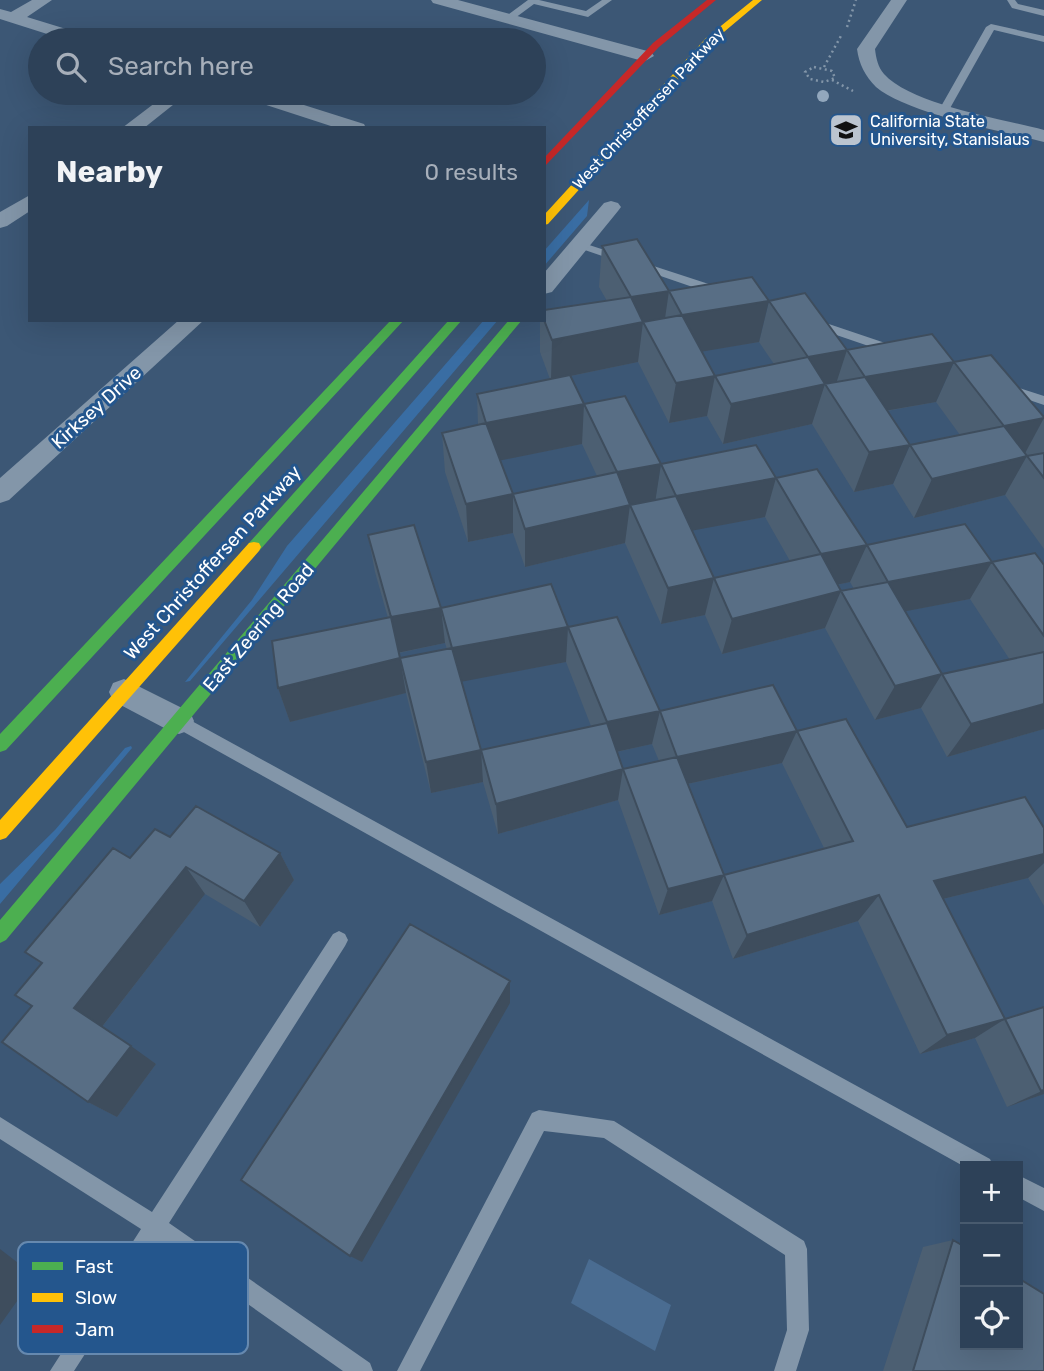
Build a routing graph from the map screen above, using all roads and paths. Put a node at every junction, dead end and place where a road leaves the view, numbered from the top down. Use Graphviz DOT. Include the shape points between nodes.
graph roads {
  1 [pos="44,0"];
  2 [pos="439,0"];
  3 [pos="608,0"];
  4 [pos="712,0"];
  5 [pos="758,0"];
  6 [pos="899,0"];
  7 [pos="1011,0"];
  8 [pos="533,1"];
  9 [pos="1044,13"];
  10 [pos="6,16"];
  11 [pos="508,19"];
  12 [pos="44,28"];
  13 [pos="541,28"];
  14 [pos="546,29"];
  15 [pos="1044,39"];
  16 [pos="645,56"];
  17 [pos="810,79"];
  18 [pos="163,105"];
  19 [pos="285,105"];
  20 [pos="944,110"];
  21 [pos="634,122"];
  22 [pos="134,126"];
  23 [pos="351,126"];
  24 [pos="1044,136"];
  25 [pos="546,162"];
  26 [pos="0,198"];
  27 [pos="26,204"];
  28 [pos="611,207"];
  29 [pos="546,220"];
  30 [pos="0,222"];
  31 [pos="580,245"];
  32 [pos="546,285"];
  33 [pos="730,295"];
  34 [pos="795,317"];
  35 [pos="191,322"];
  36 [pos="396,322"];
  37 [pos="454,322"];
  38 [pos="514,322"];
  39 [pos="913,357"];
  40 [pos="992,383"];
  41 [pos="1044,401"];
  42 [pos="0,493"];
  43 [pos="124,692"];
  44 [pos="179,721"];
  45 [pos="0,745"];
  46 [pos="0,832"];
  47 [pos="0,934"];
  48 [pos="339,940"];
  49 [pos="0,1127"];
  50 [pos="975,1161"];
  51 [pos="1023,1188"];
  52 [pos="1044,1200"];
  53 [pos="155,1226"];
  54 [pos="145,1242"];
  55 [pos="178,1242"];
  56 [pos="248,1291"];
  57 [pos="72,1354"];
  58 [pos="61,1371"];
  59 [pos="362,1371"];
  60 [pos="408,1371"];
  61 [pos="785,1371"];
  1 -- 10 [label="street"];
  2 -- 11 [label="street"];
  3 -- 8 [label="lane" via="587,13"];
  4 -- 16 [label="street, West Christoffersen Parkway"];
  5 -- 21 [label="street, West Christoffersen Parkway" via="709,40"];
  6 -- 20 [label="street" via="866,49 870,70 900,94"];
  7 -- 9 [label="lane" via="1015,6"];
  8 -- 11 [label="lane"];
  10 -- 12 [label="street"];
  11 -- 13 [label="street"];
  14 -- 16 [label="street"];
  15 -- 20 [label="lane" via="991,27"];
  16 -- 21 [label="street" via="662,65 624,112"];
  16 -- 25 [label="street, West Christoffersen Parkway"];
  17 -- 17 [label="path" via="805,72 814,67 829,69 836,76 828,82"];
  18 -- 22 [label="street"];
  19 -- 23 [label="street"];
  20 -- 24 [label="street"];
  21 -- 29 [label="street, West Christoffersen Parkway"];
  26 -- 27 [label="street"];
  27 -- 30 [label="street"];
  28 -- 31 [label="street"];
  31 -- 32 [label="street"];
  31 -- 33 [label="lane"];
  34 -- 39 [label="lane"];
  35 -- 42 [label="street, Kirksey Drive"];
  36 -- 45 [label="street, West Christoffersen Parkway"];
  37 -- 43 [label="street, West Christoffersen Parkway"];
  38 -- 44 [label="street, East Zeering Road"];
  40 -- 41 [label="lane"];
  43 -- 44 [label="street"];
  43 -- 46 [label="street, West Christoffersen Parkway"];
  44 -- 47 [label="street, East Zeering Road"];
  44 -- 50 [label="lane"];
  48 -- 53 [label="lane"];
  49 -- 53 [label="lane"];
  51 -- 52 [label="lane"];
  53 -- 54 [label="lane"];
  53 -- 55 [label="lane"];
  56 -- 59 [label="lane"];
  57 -- 58 [label="lane"];
  60 -- 61 [label="lane" via="540,1120 607,1128 796,1249 798,1330"];
}
